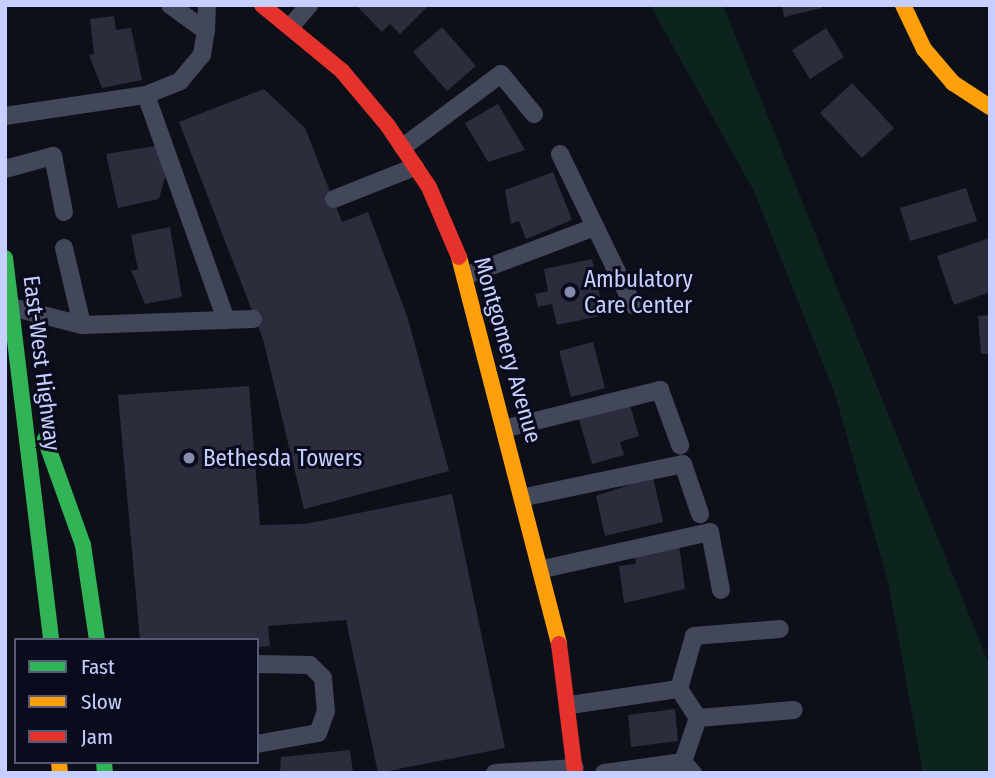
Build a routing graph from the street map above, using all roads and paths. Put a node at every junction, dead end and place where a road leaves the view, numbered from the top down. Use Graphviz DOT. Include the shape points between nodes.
graph roads {
  1 [pos="170,5"];
  2 [pos="207,5"];
  3 [pos="262,5"];
  4 [pos="309,5"];
  5 [pos="903,5"];
  6 [pos="291,26"];
  7 [pos="206,31"];
  8 [pos="146,95"];
  9 [pos="990,107"];
  10 [pos="534,114"];
  11 [pos="5,117"];
  12 [pos="403,147"];
  13 [pos="560,154"];
  14 [pos="415,167"];
  15 [pos="5,169"];
  16 [pos="334,199"];
  17 [pos="64,212"];
  18 [pos="595,227"];
  19 [pos="64,248"];
  20 [pos="5,258"];
  21 [pos="465,276"];
  22 [pos="633,305"];
  23 [pos="15,308"];
  24 [pos="253,319"];
  25 [pos="226,320"];
  26 [pos="82,325"];
  27 [pos="23,378"];
  28 [pos="508,428"];
  29 [pos="680,444"];
  30 [pos="525,497"];
  31 [pos="700,514"];
  32 [pos="543,569"];
  33 [pos="722,590"];
  34 [pos="780,629"];
  35 [pos="51,638"];
  36 [pos="97,638"];
  37 [pos="259,664"];
  38 [pos="679,689"];
  39 [pos="570,705"];
  40 [pos="794,710"];
  41 [pos="698,718"];
  42 [pos="259,744"];
  43 [pos="688,768"];
  44 [pos="575,770"];
  45 [pos="495,773"];
  46 [pos="604,773"];
  1 -- 7 [label="lane"];
  2 -- 7 [label="lane"];
  3 -- 6 [label="main road, Montgomery Avenue"];
  4 -- 6 [label="lane"];
  5 -- 9 [label="main road" via="924,49 953,83"];
  6 -- 12 [label="main road, Montgomery Avenue" via="342,71"];
  7 -- 8 [label="lane" via="202,55 180,81"];
  8 -- 11 [label="lane"];
  8 -- 25 [label="lane"];
  10 -- 12 [label="lane" via="501,74"];
  12 -- 14 [label="main road, Montgomery Avenue"];
  13 -- 18 [label="lane"];
  14 -- 16 [label="lane"];
  14 -- 21 [label="main road, Montgomery Avenue"];
  15 -- 17 [label="lane" via="53,156"];
  18 -- 21 [label="lane"];
  18 -- 22 [label="lane"];
  19 -- 26 [label="lane"];
  20 -- 23 [label="main road, East-West Highway"];
  21 -- 28 [label="main road, Montgomery Avenue"];
  23 -- 26 [label="lane"];
  23 -- 27 [label="main road, East-West Highway"];
  24 -- 25 [label="lane"];
  25 -- 26 [label="lane"];
  27 -- 35 [label="main road, East-West Highway"];
  27 -- 36 [label="main road" via="83,545"];
  28 -- 29 [label="lane" via="660,390"];
  28 -- 30 [label="main road, Montgomery Avenue"];
  30 -- 31 [label="lane" via="683,464"];
  30 -- 32 [label="main road, Montgomery Avenue"];
  32 -- 33 [label="lane" via="710,533"];
  32 -- 39 [label="main road, Montgomery Avenue"];
  34 -- 38 [label="lane" via="694,636"];
  37 -- 42 [label="lane" via="310,665 323,678 326,711 318,733"];
  38 -- 39 [label="lane"];
  38 -- 41 [label="lane"];
  39 -- 44 [label="main road, Montgomery Avenue"];
  40 -- 41 [label="lane"];
  41 -- 43 [label="lane"];
  43 -- 46 [label="lane"];
  44 -- 45 [label="lane"];
}
